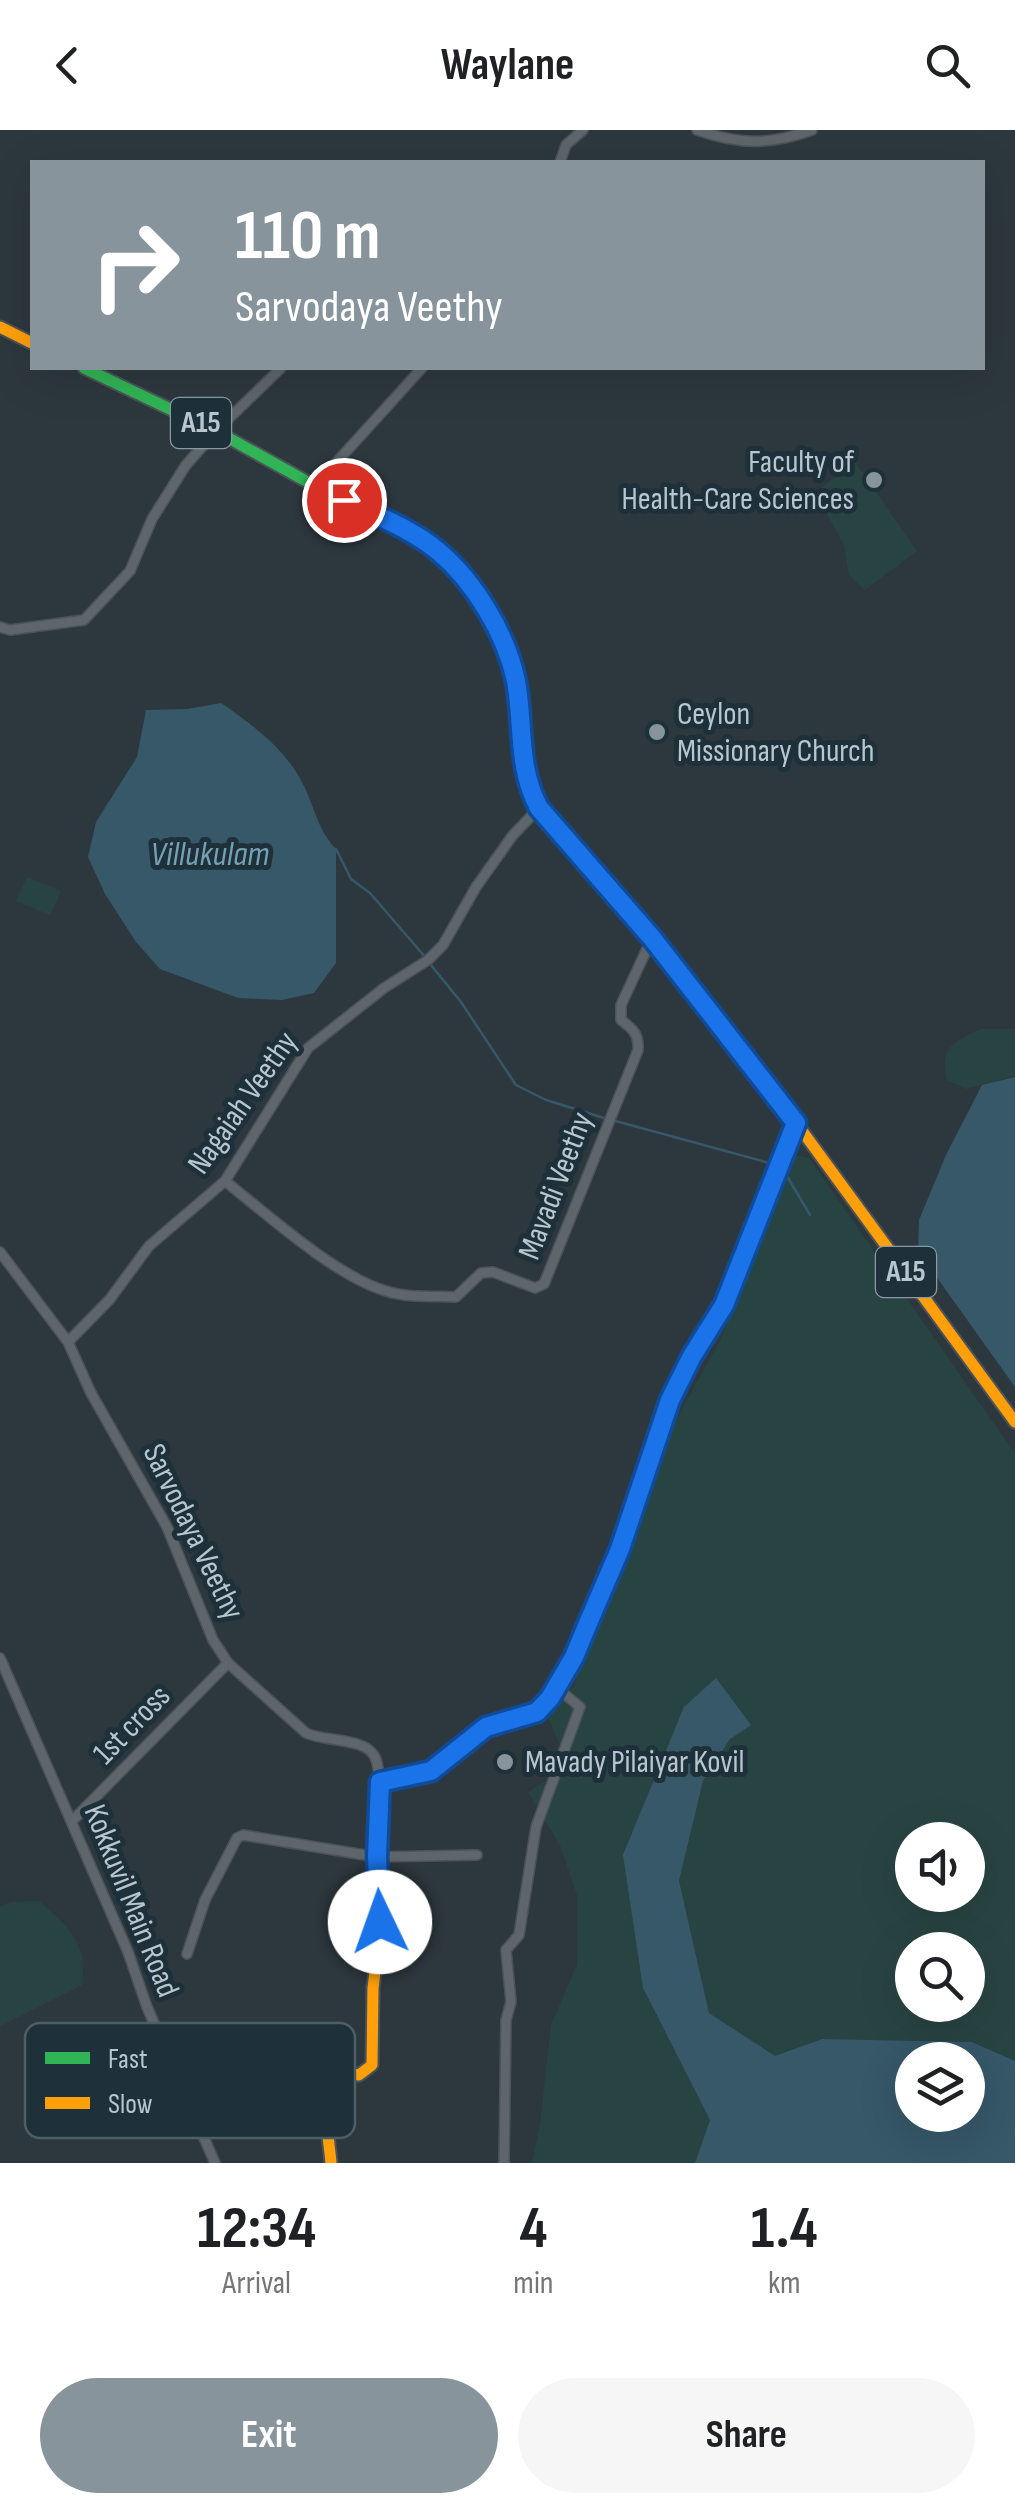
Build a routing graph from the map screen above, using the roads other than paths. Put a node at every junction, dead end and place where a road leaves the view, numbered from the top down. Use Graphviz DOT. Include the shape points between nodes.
graph roads {
  1 [pos="583,130"];
  2 [pos="697,130"];
  3 [pos="812,130"];
  4 [pos="561,160"];
  5 [pos="0,327"];
  6 [pos="30,342"];
  7 [pos="88,370"];
  8 [pos="278,370"];
  9 [pos="420,370"];
  10 [pos="216,431"];
  11 [pos="315,486"];
  12 [pos="0,627"];
  13 [pos="539,808"];
  14 [pos="652,938"];
  15 [pos="796,1123"];
  16 [pos="224,1181"];
  17 [pos="0,1252"];
  18 [pos="68,1342"];
  19 [pos="1015,1422"];
  20 [pos="0,1658"];
  21 [pos="228,1662"];
  22 [pos="556,1687"];
  23 [pos="380,1782"];
  24 [pos="72,1822"];
  25 [pos="477,1854"];
  26 [pos="377,1857"];
  27 [pos="187,1954"];
  28 [pos="156,2023"];
  29 [pos="355,2075"];
  30 [pos="205,2138"];
  31 [pos="329,2138"];
  32 [pos="215,2163"];
  33 [pos="331,2163"];
  34 [pos="504,2163"];
  1 -- 4 [label="street"];
  2 -- 3 [label="street" via="776,143"];
  5 -- 6 [label="main road"];
  7 -- 10 [label="main road, A15"];
  8 -- 10 [label="street"];
  9 -- 11 [label="street"];
  10 -- 11 [label="main road, A15"];
  10 -- 12 [label="street" via="152,519 130,571 84,620"];
  11 -- 13 [label="main road, A15" via="437,550 491,617 516,680 522,759"];
  13 -- 14 [label="main road, A15"];
  13 -- 16 [label="street, Nagaiah Veethy" via="513,834 428,960 308,1048"];
  14 -- 15 [label="main road, A15"];
  14 -- 16 [label="street, Mavadi Veethy" via="621,1005 621,1020 634,1029 638,1050 544,1284 535,1288 492,1272 481,1273 456,1297 391,1293 323,1256"];
  15 -- 19 [label="main road, A15"];
  15 -- 22 [label="main road" via="724,1305 670,1400 620,1549"];
  16 -- 18 [label="street, Nagaiah Veethy" via="149,1246 110,1300"];
  17 -- 18 [label="street, Sarvodaya Veethy"];
  18 -- 21 [label="street, Sarvodaya Veethy" via="167,1527"];
  20 -- 24 [label="street, Kokkuvil Main Road"];
  21 -- 23 [label="street, Sarvodaya Veethy" via="306,1733 368,1750"];
  21 -- 24 [label="street, 1st cross"];
  22 -- 23 [label="main road" via="537,1712 486,1727 431,1771"];
  22 -- 34 [label="street" via="580,1707 536,1826 519,1936 506,1950 511,2002"];
  23 -- 26 [label="main road"];
  24 -- 28 [label="street, Kokkuvil Main Road"];
  25 -- 26 [label="street"];
  26 -- 27 [label="street" via="244,1834 205,1900"];
  26 -- 29 [label="main road" via="372,2065"];
  30 -- 32 [label="street, Kokkuvil Main Road"];
  31 -- 33 [label="main road"];
}
